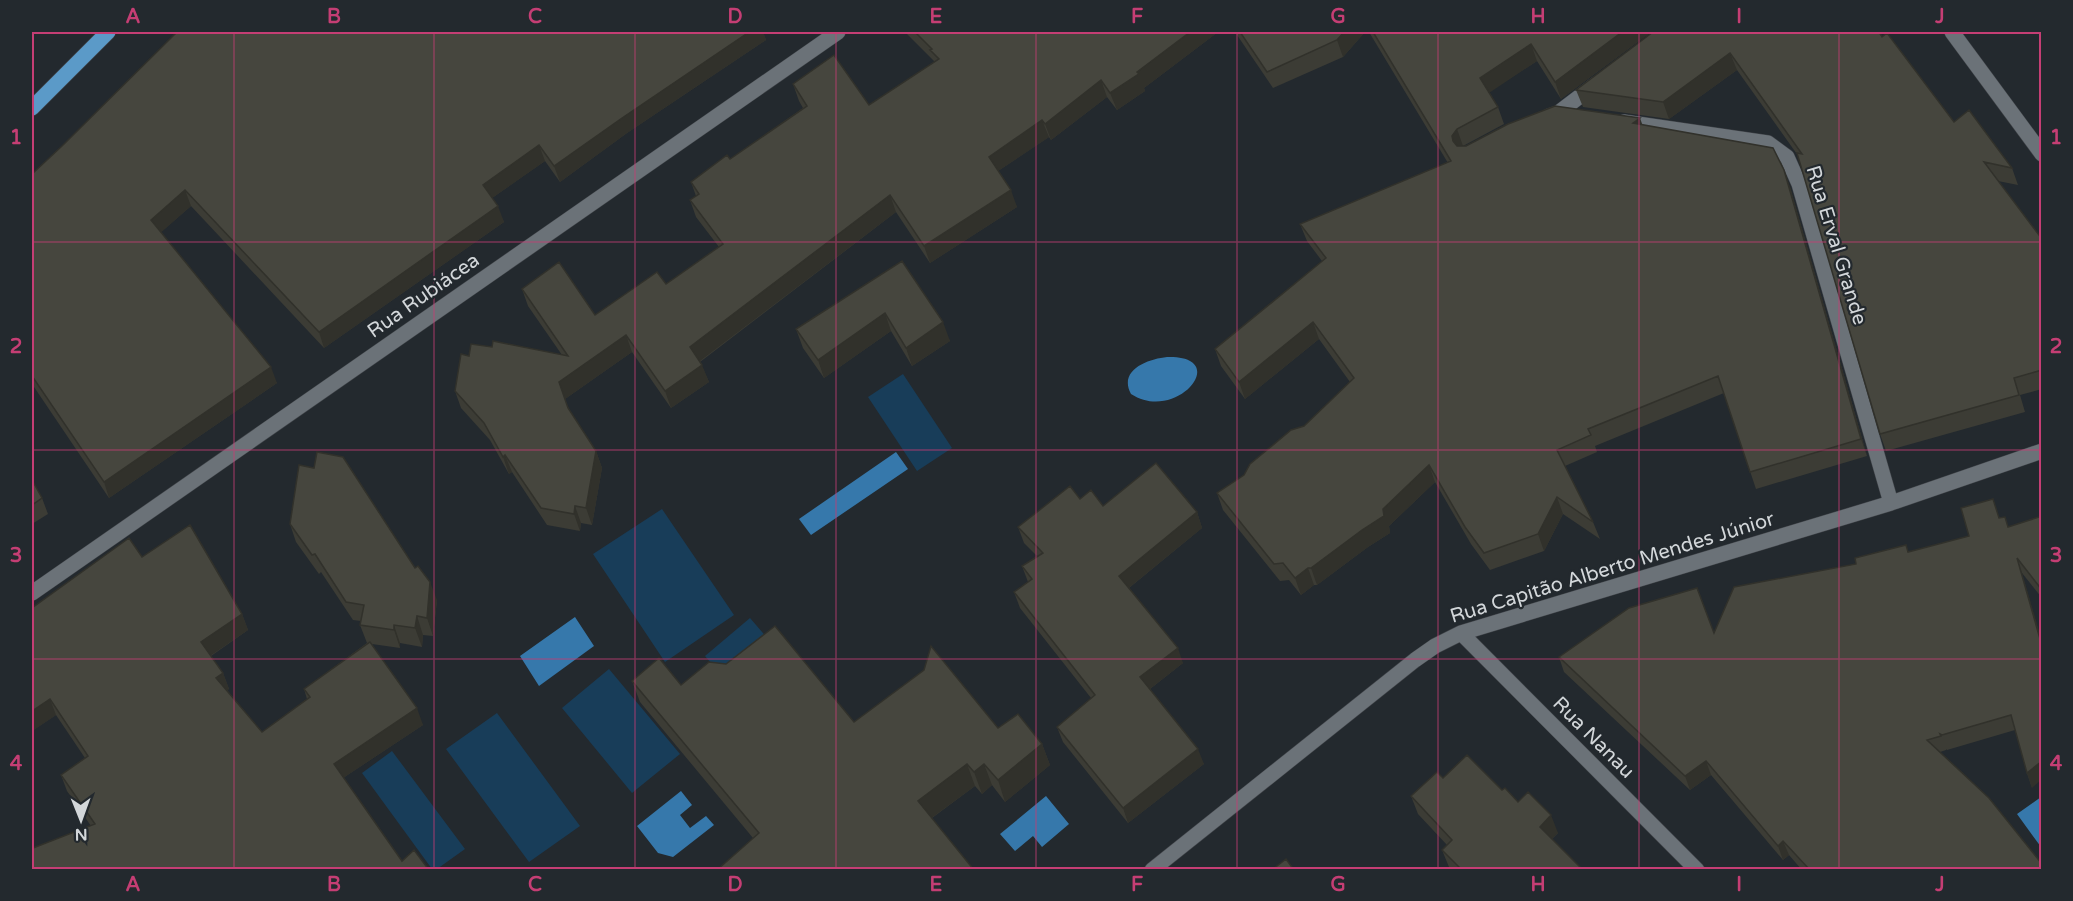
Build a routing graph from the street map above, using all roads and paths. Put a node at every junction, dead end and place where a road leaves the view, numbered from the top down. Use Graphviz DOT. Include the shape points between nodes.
graph roads {
  1 [pos="108,32"];
  2 [pos="838,32"];
  3 [pos="1952,32"];
  4 [pos="1611,72"];
  5 [pos="32,108"];
  6 [pos="1558,113"];
  7 [pos="1581,116"];
  8 [pos="1539,119"];
  9 [pos="1604,119"];
  10 [pos="2042,154"];
  11 [pos="2042,452"];
  12 [pos="1891,503"];
  13 [pos="32,593"];
  14 [pos="1461,633"];
  15 [pos="1152,870"];
  16 [pos="1697,870"];
  1 -- 5 [label="main road"];
  2 -- 13 [label="street, Rua Rubiácea"];
  3 -- 10 [label="street"];
  4 -- 6 [label="street"];
  6 -- 7 [label="street"];
  6 -- 8 [label="street"];
  9 -- 12 [label="street, Rua Erval Grande" via="1768,143 1787,157 1800,184"];
  11 -- 12 [label="street, Rua Capitão Alberto Mendes Júnior"];
  12 -- 14 [label="street, Rua Capitão Alberto Mendes Júnior"];
  14 -- 15 [label="street, Rua Capitão Alberto Mendes Júnior" via="1415,660"];
  14 -- 16 [label="street, Rua Nanau"];
}
